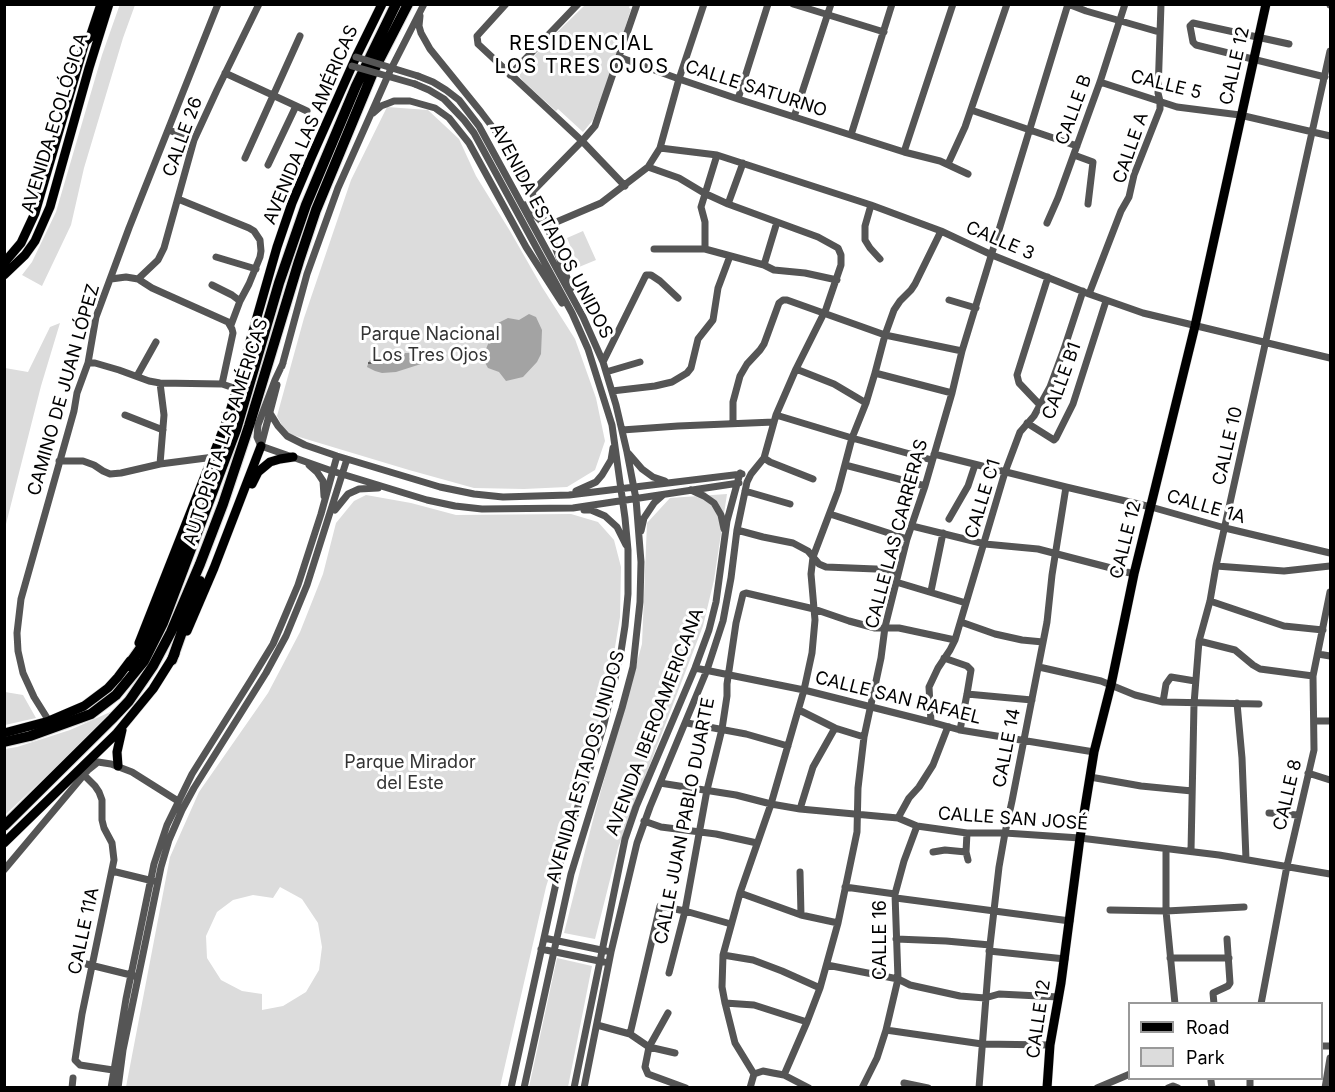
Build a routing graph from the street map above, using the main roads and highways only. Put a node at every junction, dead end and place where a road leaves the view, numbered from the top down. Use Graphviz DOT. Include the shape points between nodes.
graph roads {
  1 [pos="382,4"];
  2 [pos="396,4"];
  3 [pos="408,4"];
  4 [pos="1266,4"];
  5 [pos="104,6"];
  6 [pos="4,263"];
  7 [pos="4,275"];
  8 [pos="236,430"];
  9 [pos="261,447"];
  10 [pos="293,457"];
  11 [pos="220,512"];
  12 [pos="235,515"];
  13 [pos="172,660"];
  14 [pos="128,666"];
  15 [pos="123,724"];
  16 [pos="4,733"];
  17 [pos="4,742"];
  18 [pos="118,766"];
  19 [pos="4,826"];
  20 [pos="4,843"];
  21 [pos="1047,1088"];
  1 -- 14 [label="main road, AVENIDA LAS AMÉRICAS" via="301,183 277,247 214,457"];
  2 -- 8 [label="highway, AUTOPISTA LAS AMÉRICAS" via="306,205"];
  3 -- 11 [label="highway, AUTOPISTA LAS AMÉRICAS" via="374,70 316,210"];
  4 -- 21 [label="main road, CALLE 12" via="1094,752"];
  5 -- 6 [label="main road, AVENIDA ECOLÓGICA" via="86,42 35,213 21,243"];
  5 -- 7 [label="main road, AVENIDA ECOLÓGICA" via="50,207 35,241"];
  8 -- 14 [label="highway" via="210,483 150,632"];
  8 -- 17 [label="highway, AUTOPISTA LAS AMÉRICAS" via="163,623 144,661 117,694 91,714"];
  9 -- 12 [label="main road"];
  10 -- 12 [label="main road" via="270,462 258,472"];
  11 -- 13 [label="highway"];
  11 -- 19 [label="highway, AUTOPISTA LAS AMÉRICAS" via="171,632 129,701"];
  12 -- 13 [label="main road"];
  13 -- 15 [label="main road"];
  14 -- 16 [label="main road, AVENIDA LAS AMÉRICAS" via="84,706 50,721"];
  15 -- 18 [label="main road" via="118,740"];
  15 -- 20 [label="main road" via="95,760"];
}
